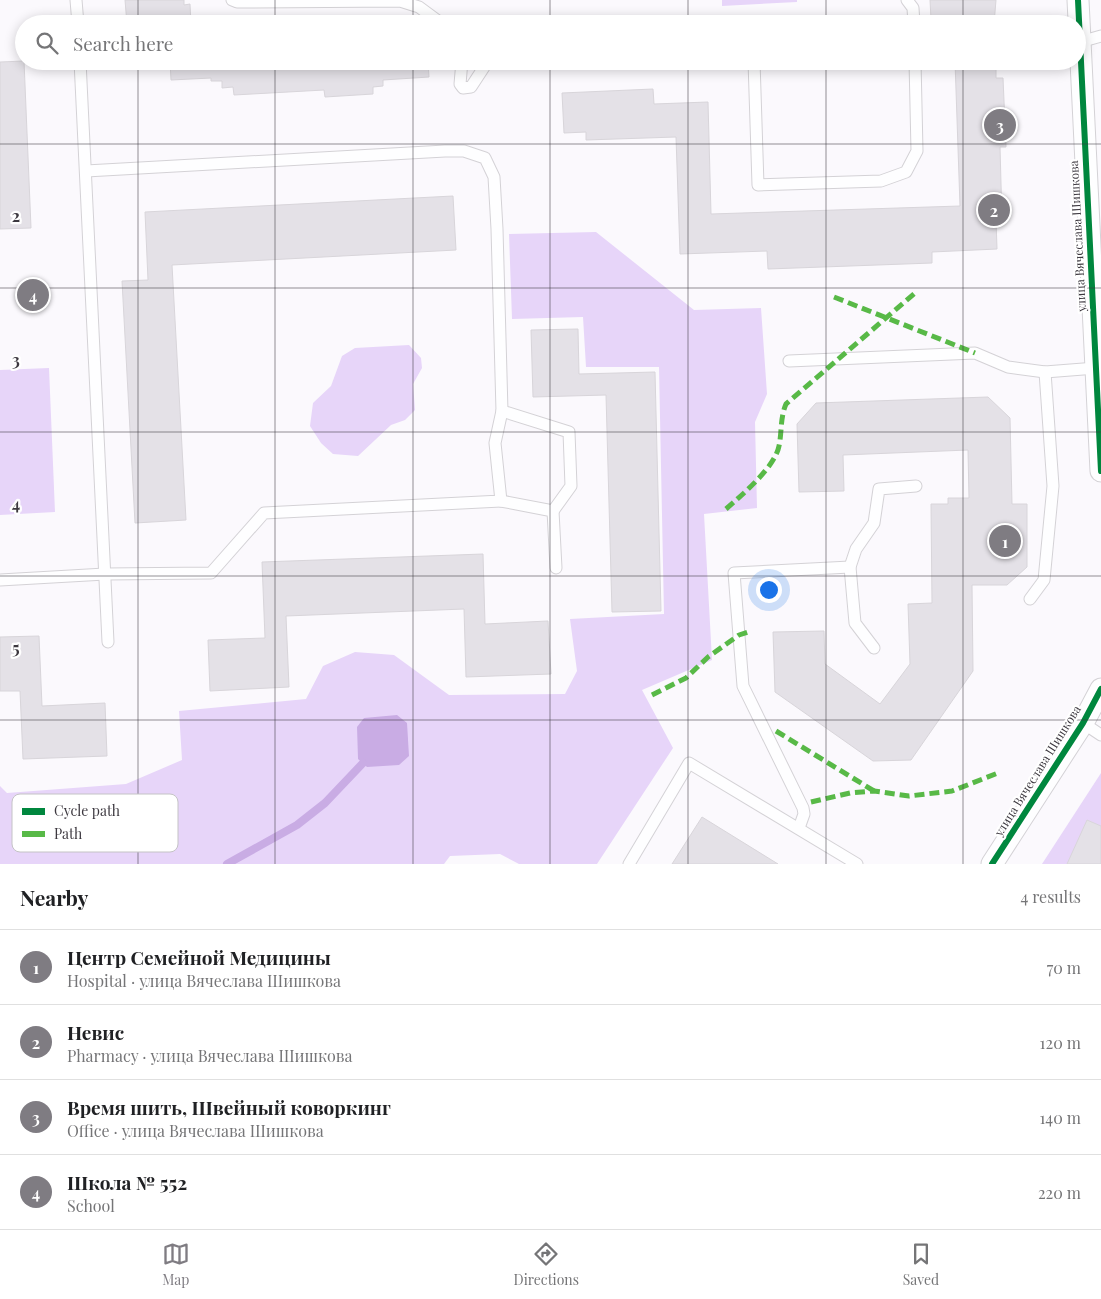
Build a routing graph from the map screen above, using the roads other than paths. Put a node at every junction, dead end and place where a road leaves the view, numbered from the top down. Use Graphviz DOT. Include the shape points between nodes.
graph roads {
  1 [pos="76,0"];
  2 [pos="232,0"];
  3 [pos="907,0"];
  4 [pos="1078,0"];
  5 [pos="77,15"];
  6 [pos="430,15"];
  7 [pos="913,15"];
  8 [pos="1085,15"];
  9 [pos="1086,17"];
  10 [pos="1095,37"];
  11 [pos="80,70"];
  12 [pos="461,70"];
  13 [pos="482,70"];
  14 [pos="754,70"];
  15 [pos="915,70"];
  16 [pos="86,171"];
  17 [pos="789,361"];
  18 [pos="1096,368"];
  19 [pos="1045,372"];
  20 [pos="1099,401"];
  21 [pos="502,411"];
  22 [pos="1101,471"];
  23 [pos="916,486"];
  24 [pos="501,501"];
  25 [pos="553,511"];
  26 [pos="850,567"];
  27 [pos="556,568"];
  28 [pos="105,574"];
  29 [pos="0,580"];
  30 [pos="1030,600"];
  31 [pos="108,642"];
  32 [pos="874,648"];
  33 [pos="1101,688"];
  34 [pos="1082,723"];
  35 [pos="1101,735"];
  36 [pos="799,828"];
  37 [pos="629,864"];
  38 [pos="857,864"];
  39 [pos="992,864"];
  1 -- 5 [label="lane"];
  2 -- 6 [label="lane" via="400,2 419,7"];
  3 -- 7 [label="lane"];
  4 -- 8 [label="street, улица Вячеслава Шишкова"];
  9 -- 10 [label="street, улица Вячеслава Шишкова"];
  10 -- 18 [label="street, улица Вячеслава Шишкова"];
  11 -- 16 [label="lane"];
  12 -- 13 [label="lane" via="460,84 463,88 471,87"];
  14 -- 15 [label="lane" via="758,185 881,181 906,172 917,151"];
  16 -- 21 [label="lane" via="445,151 464,151 485,158 494,177"];
  16 -- 28 [label="lane"];
  17 -- 19 [label="lane" via="974,353 1008,367"];
  18 -- 19 [label="lane"];
  18 -- 20 [label="street, улица Вячеслава Шишкова"];
  19 -- 30 [label="lane" via="1053,486 1044,580"];
  20 -- 22 [label="street, улица Вячеслава Шишкова"];
  21 -- 24 [label="lane" via="495,442"];
  21 -- 25 [label="lane" via="569,432 571,486"];
  23 -- 26 [label="lane" via="879,489 874,523 856,550"];
  24 -- 25 [label="lane"];
  24 -- 28 [label="lane" via="264,513 212,573"];
  25 -- 27 [label="lane"];
  26 -- 32 [label="lane" via="855,623"];
  26 -- 36 [label="lane" via="734,573 744,686 803,808"];
  28 -- 29 [label="lane"];
  28 -- 31 [label="lane"];
  33 -- 34 [label="street, улица Вячеслава Шишкова"];
  34 -- 35 [label="lane"];
  34 -- 39 [label="street, улица Вячеслава Шишкова"];
  36 -- 37 [label="lane" via="690,763"];
  36 -- 38 [label="lane"];
}
